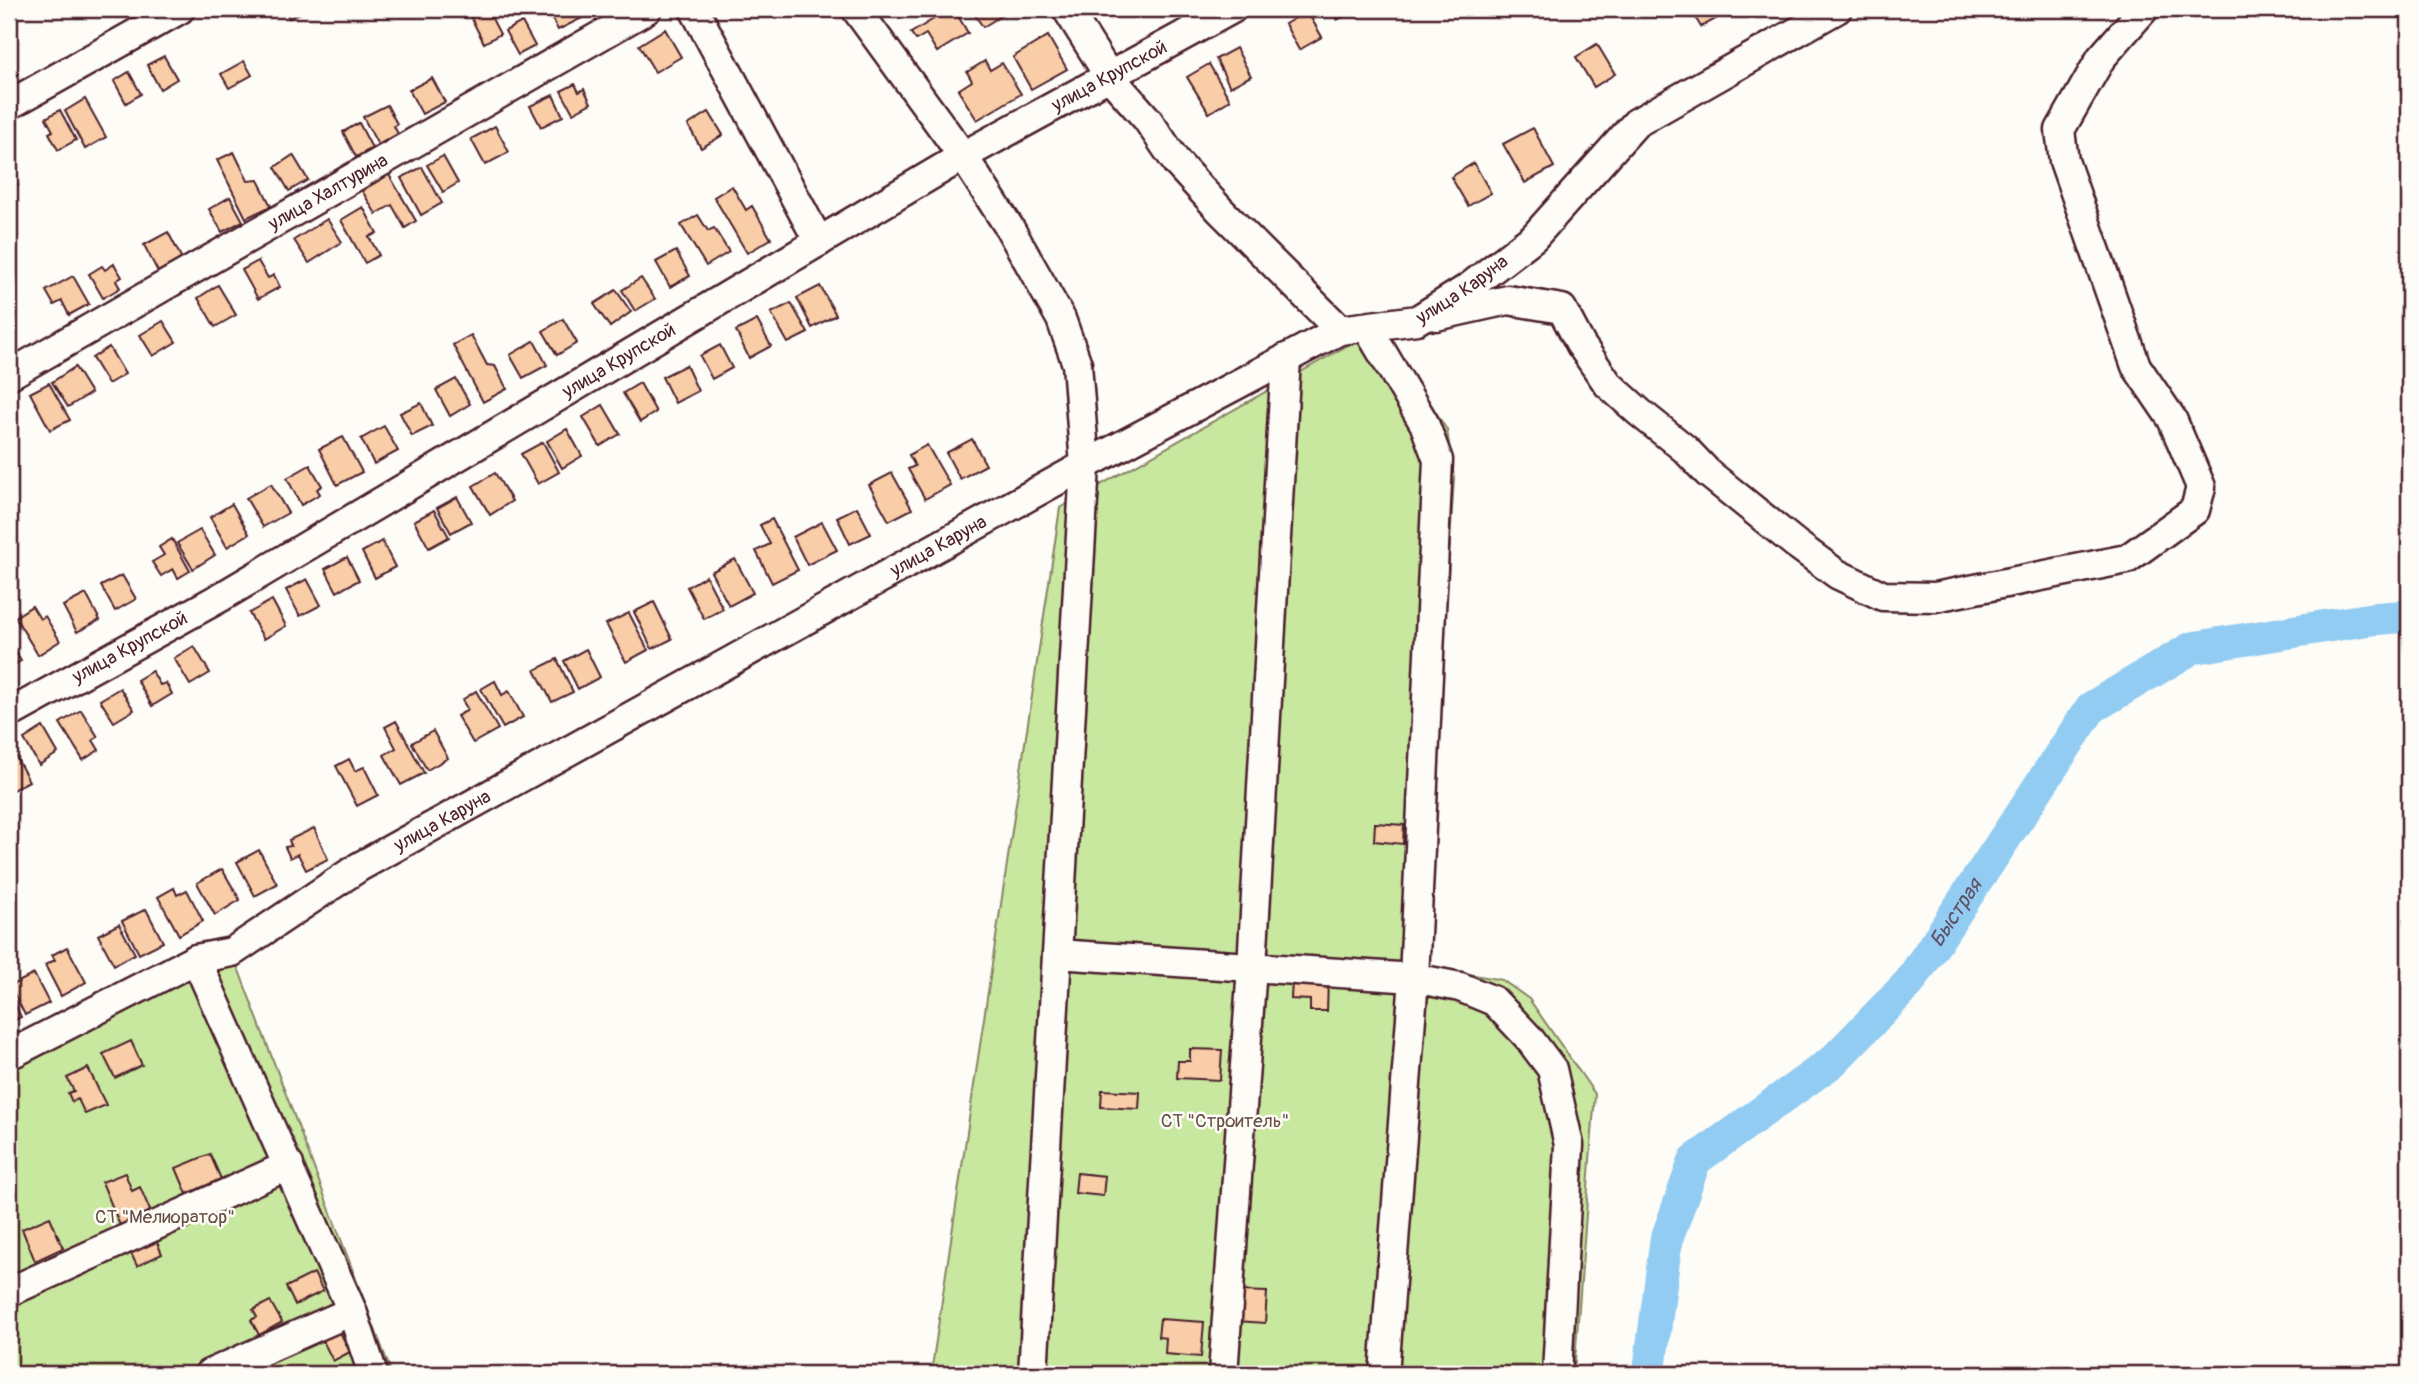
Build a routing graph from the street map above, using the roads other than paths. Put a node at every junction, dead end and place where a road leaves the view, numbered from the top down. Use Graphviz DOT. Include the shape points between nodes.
graph roads {
  1 [pos="180,9"];
  2 [pos="647,9"];
  3 [pos="694,9"];
  4 [pos="856,9"];
  5 [pos="1067,9"];
  6 [pos="1232,9"];
  7 [pos="1837,9"];
  8 [pos="2144,9"];
  9 [pos="1109,76"];
  10 [pos="9,105"];
  11 [pos="964,156"];
  12 [pos="819,242"];
  13 [pos="1417,320"];
  14 [pos="1353,328"];
  15 [pos="1286,358"];
  16 [pos="9,375"];
  17 [pos="1085,465"];
  18 [pos="9,715"];
  19 [pos="1057,954"];
  20 [pos="196,959"];
  21 [pos="1252,967"];
  22 [pos="1413,978"];
  23 [pos="9,1055"];
  24 [pos="289,1165"];
  25 [pos="9,1292"];
  26 [pos="352,1311"];
  27 [pos="209,1374"];
  28 [pos="373,1374"];
  29 [pos="1033,1374"];
  30 [pos="1223,1374"];
  31 [pos="1384,1374"];
  32 [pos="1557,1374"];
  1 -- 10 [label="street"];
  2 -- 16 [label="street, улица Халтурина"];
  3 -- 12 [label="street"];
  4 -- 11 [label="street"];
  5 -- 9 [label="street"];
  6 -- 9 [label="street, улица Крупской"];
  7 -- 13 [label="street, улица Каруна" via="1636,123 1534,237"];
  8 -- 13 [label="street" via="2101,58 2060,130 2064,161 2136,366 2172,419 2202,487 2195,510 2127,559 1935,597 1883,596 1837,574 1796,544 1639,412 1608,384 1562,309 1508,300"];
  9 -- 11 [label="street, улица Крупской"];
  9 -- 14 [label="street" via="1211,201"];
  11 -- 12 [label="street, улица Крупской"];
  11 -- 17 [label="street" via="1061,319 1077,364"];
  12 -- 18 [label="street, улица Крупской" via="221,597"];
  13 -- 14 [label="street, улица Каруна"];
  14 -- 15 [label="street, улица Каруна"];
  14 -- 22 [label="street" via="1424,423 1437,460"];
  15 -- 17 [label="street, улица Каруна"];
  15 -- 21 [label="street"];
  17 -- 19 [label="street"];
  17 -- 20 [label="street, улица Каруна" via="359,867 232,952"];
  19 -- 21 [label="street"];
  19 -- 29 [label="street"];
  20 -- 23 [label="street, улица Каруна"];
  20 -- 24 [label="street"];
  21 -- 22 [label="street"];
  21 -- 30 [label="street"];
  22 -- 31 [label="street"];
  22 -- 32 [label="street" via="1460,987 1494,1002 1552,1069 1569,1145"];
  24 -- 25 [label="street"];
  24 -- 26 [label="street"];
  26 -- 27 [label="street"];
  26 -- 28 [label="street"];
}
